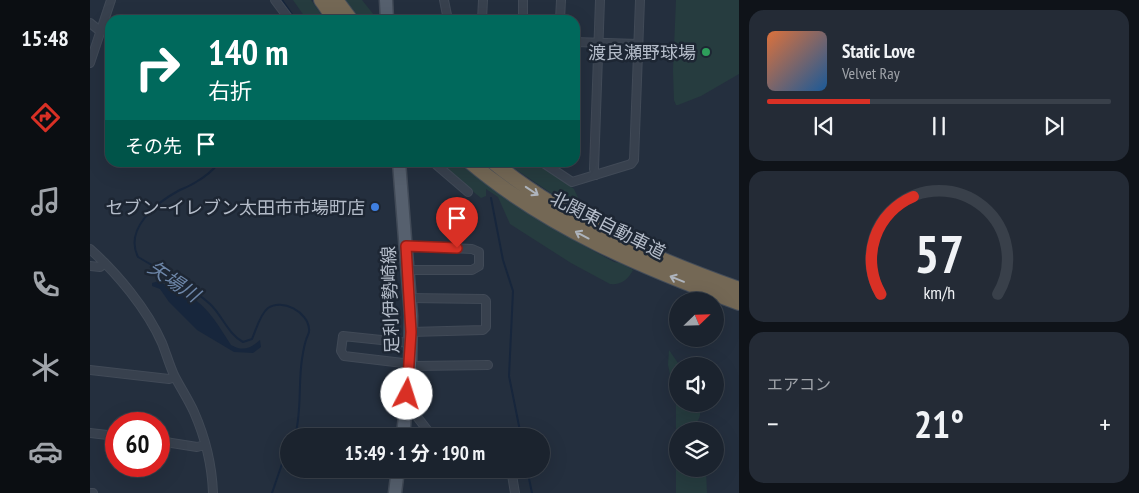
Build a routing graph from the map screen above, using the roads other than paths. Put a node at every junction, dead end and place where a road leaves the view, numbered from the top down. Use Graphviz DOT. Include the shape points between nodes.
graph roads {
  1 [pos="111,0"];
  2 [pos="276,0"];
  3 [pos="321,0"];
  4 [pos="336,0"];
  5 [pos="386,0"];
  6 [pos="444,0"];
  7 [pos="483,0"];
  8 [pos="523,0"];
  9 [pos="561,0"];
  10 [pos="600,0"];
  11 [pos="640,0"];
  12 [pos="106,15"];
  13 [pos="286,15"];
  14 [pos="332,15"];
  15 [pos="347,15"];
  16 [pos="388,15"];
  17 [pos="447,15"];
  18 [pos="482,15"];
  19 [pos="523,15"];
  20 [pos="560,15"];
  21 [pos="105,17"];
  22 [pos="90,23"];
  23 [pos="100,31"];
  24 [pos="580,42"];
  25 [pos="598,42"];
  26 [pos="638,44"];
  27 [pos="90,63"];
  28 [pos="399,167"];
  29 [pos="439,167"];
  30 [pos="476,167"];
  31 [pos="500,167"];
  32 [pos="548,167"];
  33 [pos="554,167"];
  34 [pos="553,171"];
  35 [pos="596,175"];
  36 [pos="468,192"];
  37 [pos="406,246"];
  38 [pos="90,249"];
  39 [pos="626,251"];
  40 [pos="105,263"];
  41 [pos="90,266"];
  42 [pos="408,270"];
  43 [pos="739,289"];
  44 [pos="410,298"];
  45 [pos="739,303"];
  46 [pos="410,337"];
  47 [pos="410,365"];
  48 [pos="488,365"];
  49 [pos="90,370"];
  50 [pos="175,377"];
  51 [pos="406,408"];
  52 [pos="404,428"];
  53 [pos="426,428"];
  54 [pos="90,433"];
  55 [pos="105,435"];
  56 [pos="170,443"];
  57 [pos="205,445"];
  58 [pos="396,478"];
  59 [pos="512,478"];
  60 [pos="213,493"];
  61 [pos="394,493"];
  62 [pos="515,493"];
  1 -- 12 [label="street"];
  2 -- 13 [label="street"];
  3 -- 14 [label="highway"];
  4 -- 15 [label="highway"];
  5 -- 16 [label="main road"];
  6 -- 17 [label="street"];
  7 -- 18 [label="street"];
  8 -- 19 [label="street"];
  9 -- 20 [label="street"];
  10 -- 25 [label="street"];
  11 -- 26 [label="street"];
  21 -- 23 [label="street"];
  22 -- 23 [label="street"];
  23 -- 27 [label="street"];
  24 -- 25 [label="street"];
  25 -- 26 [label="street"];
  25 -- 35 [label="street"];
  26 -- 35 [label="street" via="634,160 631,164"];
  28 -- 37 [label="main road, 足利伊勢崎線"];
  29 -- 36 [label="street"];
  39 -- 30 [label="highway, 北関東自動車道, one-way" via="546,215"];
  31 -- 39 [label="highway, 北関東自動車道, one-way"];
  32 -- 34 [label="street"];
  33 -- 34 [label="street"];
  34 -- 35 [label="street" via="572,182"];
  37 -- 42 [label="main road, 足利伊勢崎線"];
  37 -- 42 [label="street" via="472,249 480,255 479,266 472,270"];
  38 -- 40 [label="street"];
  39 -- 43 [label="highway, 北関東自動車道"];
  45 -- 39 [label="highway, 北関東自動車道, one-way" via="696,287"];
  40 -- 41 [label="street" via="100,267"];
  40 -- 50 [label="street" via="150,321"];
  42 -- 44 [label="main road, 足利伊勢崎線"];
  44 -- 46 [label="main road, 足利伊勢崎線"];
  44 -- 46 [label="street" via="486,301 486,327 482,330"];
  46 -- 47 [label="main road, 足利伊勢崎線"];
  46 -- 47 [label="street" via="343,336 341,351 344,356"];
  47 -- 48 [label="street"];
  47 -- 51 [label="main road, 足利伊勢崎線"];
  49 -- 50 [label="street" via="168,379"];
  50 -- 57 [label="street" via="195,415"];
  51 -- 52 [label="main road, 足利伊勢崎線"];
  51 -- 53 [label="street" via="411,409"];
  54 -- 55 [label="street"];
  56 -- 57 [label="street"];
  57 -- 60 [label="street" via="212,468"];
  58 -- 61 [label="main road"];
  59 -- 62 [label="street"];
}
